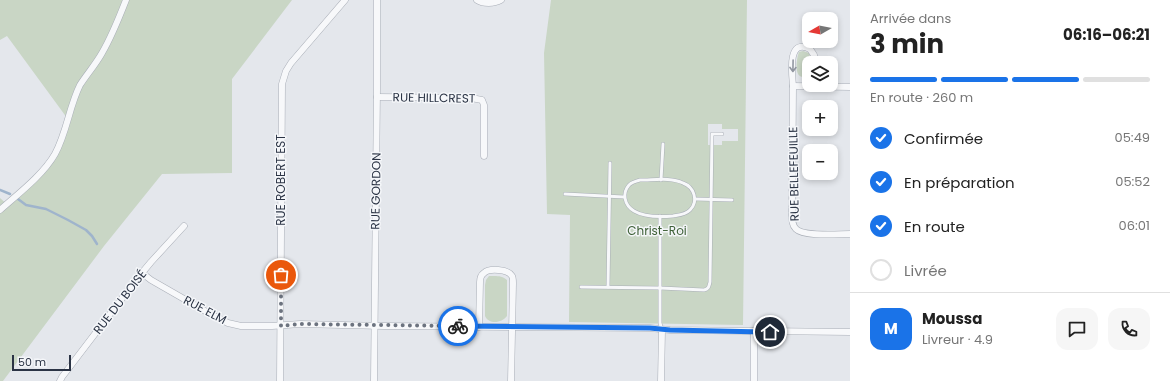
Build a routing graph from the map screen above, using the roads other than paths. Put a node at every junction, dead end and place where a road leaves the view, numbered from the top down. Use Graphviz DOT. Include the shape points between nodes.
graph roads {
  1 [pos="126,0"];
  2 [pos="345,0"];
  3 [pos="377,0"];
  4 [pos="477,0"];
  5 [pos="501,0"];
  6 [pos="814,56"];
  7 [pos="793,86"];
  8 [pos="802,86"];
  9 [pos="838,87"];
  10 [pos="850,87"];
  11 [pos="377,97"];
  12 [pos="722,134"];
  13 [pos="663,144"];
  14 [pos="484,156"];
  15 [pos="610,163"];
  16 [pos="661,180"];
  17 [pos="565,194"];
  18 [pos="610,196"];
  19 [pos="624,197"];
  20 [pos="695,199"];
  21 [pos="711,199"];
  22 [pos="732,200"];
  23 [pos="0,210"];
  24 [pos="660,216"];
  25 [pos="184,226"];
  26 [pos="850,234"];
  27 [pos="142,273"];
  28 [pos="608,286"];
  29 [pos="581,287"];
  30 [pos="660,288"];
  31 [pos="281,326"];
  32 [pos="374,326"];
  33 [pos="479,326"];
  34 [pos="512,327"];
  35 [pos="662,330"];
  36 [pos="754,332"];
  37 [pos="850,332"];
  38 [pos="60,381"];
  39 [pos="280,381"];
  40 [pos="374,381"];
  41 [pos="511,381"];
  42 [pos="661,381"];
  43 [pos="754,381"];
  1 -- 23 [label="street" via="102,53 73,100 55,154 38,175"];
  2 -- 31 [label="street, RUE ROBERT EST" via="291,63 282,84"];
  3 -- 11 [label="street, RUE GORDON"];
  4 -- 5 [label="street" via="482,3"];
  6 -- 7 [label="street, RUE BELLEFEUILLE, one-way" via="810,49 796,49 793,55"];
  7 -- 8 [label="street"];
  7 -- 26 [label="street, RUE BELLEFEUILLE" via="793,224 803,234"];
  9 -- 10 [label="street"];
  11 -- 14 [label="street, RUE HILLCREST" via="482,100"];
  11 -- 32 [label="street, RUE GORDON"];
  12 -- 21 [label="lane" via="712,134"];
  13 -- 16 [label="lane"];
  15 -- 18 [label="lane"];
  16 -- 19 [label="lane" via="634,182 629,185"];
  16 -- 20 [label="lane" via="688,185 693,190"];
  17 -- 18 [label="lane"];
  18 -- 19 [label="lane"];
  18 -- 28 [label="lane"];
  19 -- 24 [label="lane" via="634,211"];
  20 -- 21 [label="lane"];
  20 -- 24 [label="lane" via="690,210 682,214"];
  21 -- 22 [label="lane"];
  21 -- 30 [label="lane" via="709,286 704,290"];
  24 -- 30 [label="lane"];
  25 -- 27 [label="street, RUE DU BOISÉ"];
  27 -- 31 [label="street, RUE ELM" via="224,321 241,326"];
  27 -- 38 [label="street, RUE DU BOISÉ"];
  28 -- 29 [label="lane"];
  28 -- 30 [label="lane"];
  30 -- 35 [label="lane"];
  31 -- 32 [label="street, RUE ELM"];
  31 -- 39 [label="street, RUE ROBERT EST"];
  32 -- 33 [label="street, RUE ELM"];
  32 -- 40 [label="street, RUE GORDON"];
  33 -- 34 [label="street, RUE ELM"];
  33 -- 34 [label="street" via="481,276 484,272 499,270 512,276"];
  34 -- 35 [label="street, RUE ELM"];
  34 -- 41 [label="street"];
  35 -- 36 [label="street, RUE ELM"];
  35 -- 42 [label="street"];
  36 -- 37 [label="street, RUE ELM"];
  36 -- 43 [label="street"];
}
